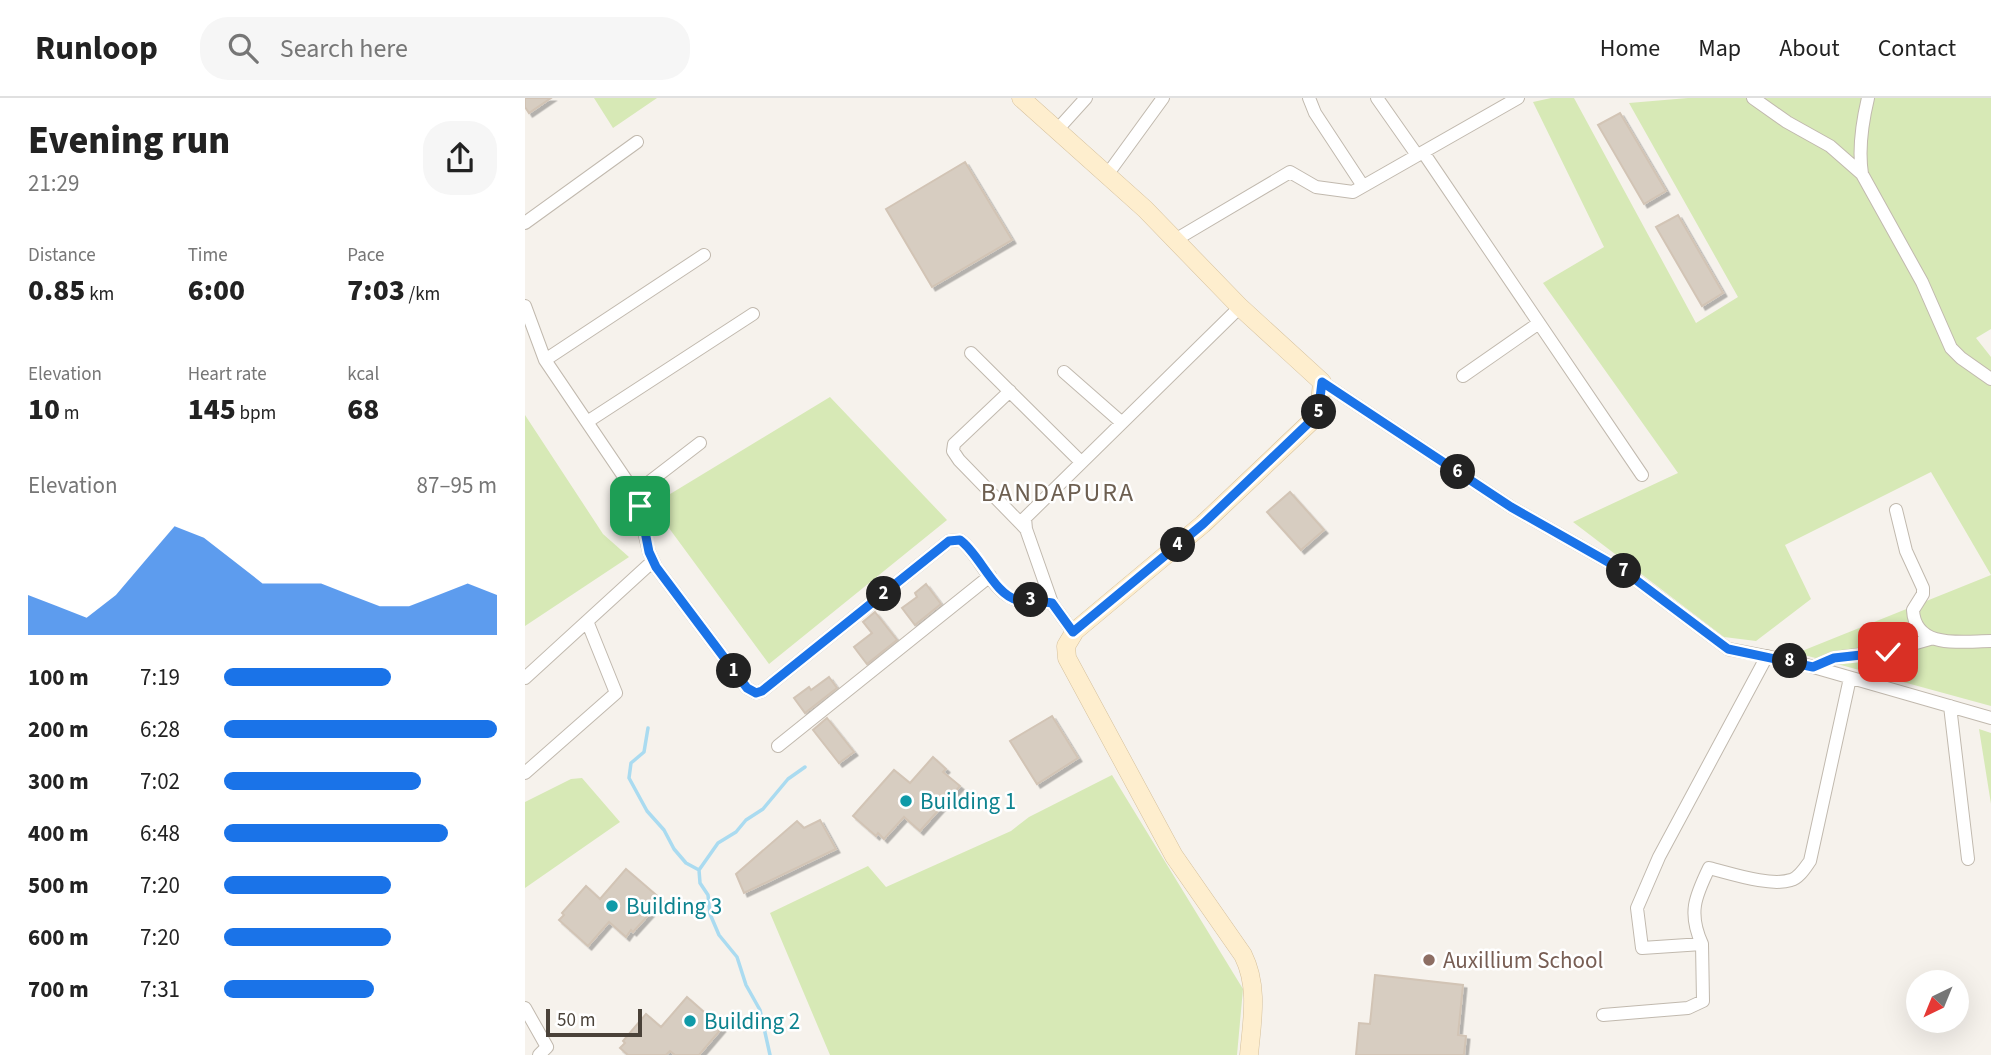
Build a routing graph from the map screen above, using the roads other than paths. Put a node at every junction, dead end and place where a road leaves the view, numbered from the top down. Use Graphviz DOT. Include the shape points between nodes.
graph roads {
  1 [pos="1021,98"];
  2 [pos="1086,98"];
  3 [pos="1163,98"];
  4 [pos="1309,98"];
  5 [pos="1377,98"];
  6 [pos="1518,98"];
  7 [pos="1753,98"];
  8 [pos="1868,98"];
  9 [pos="1057,130"];
  10 [pos="637,142"];
  11 [pos="1420,154"];
  12 [pos="1107,174"];
  13 [pos="1862,174"];
  14 [pos="1363,186"];
  15 [pos="525,223"];
  16 [pos="1175,240"];
  17 [pos="704,255"];
  18 [pos="525,306"];
  19 [pos="1240,307"];
  20 [pos="753,314"];
  21 [pos="1539,323"];
  22 [pos="971,353"];
  23 [pos="545,360"];
  24 [pos="1064,372"];
  25 [pos="1463,376"];
  26 [pos="1991,379"];
  27 [pos="1322,382"];
  28 [pos="1010,391"];
  29 [pos="587,422"];
  30 [pos="1121,422"];
  31 [pos="700,443"];
  32 [pos="1081,462"];
  33 [pos="1642,475"];
  34 [pos="635,493"];
  35 [pos="1896,510"];
  36 [pos="1026,528"];
  37 [pos="653,561"];
  38 [pos="990,576"];
  39 [pos="1052,603"];
  40 [pos="587,621"];
  41 [pos="1073,632"];
  42 [pos="1930,639"];
  43 [pos="1991,641"];
  44 [pos="1767,656"];
  45 [pos="1813,667"];
  46 [pos="527,673"];
  47 [pos="1850,678"];
  48 [pos="1951,706"];
  49 [pos="1991,718"];
  50 [pos="778,746"];
  51 [pos="525,773"];
  52 [pos="1968,859"];
  53 [pos="1702,944"];
  54 [pos="525,1008"];
  55 [pos="1602,1015"];
  56 [pos="539,1055"];
  57 [pos="1249,1055"];
  1 -- 9 [label="street"];
  2 -- 9 [label="street"];
  3 -- 12 [label="street"];
  4 -- 14 [label="street"];
  5 -- 11 [label="street"];
  6 -- 11 [label="street"];
  7 -- 13 [label="street" via="1830,146"];
  8 -- 13 [label="street"];
  9 -- 12 [label="street"];
  10 -- 15 [label="street"];
  11 -- 14 [label="street"];
  11 -- 21 [label="street"];
  12 -- 16 [label="street"];
  13 -- 26 [label="street" via="1922,282 1951,348"];
  14 -- 16 [label="street" via="1353,192 1316,187 1290,172"];
  16 -- 19 [label="street"];
  17 -- 23 [label="street"];
  18 -- 23 [label="street"];
  19 -- 27 [label="street"];
  19 -- 30 [label="street"];
  20 -- 29 [label="street"];
  21 -- 25 [label="street"];
  21 -- 33 [label="street"];
  22 -- 28 [label="street"];
  23 -- 29 [label="street"];
  24 -- 30 [label="street"];
  27 -- 41 [label="street" via="1318,414 1203,524"];
  27 -- 44 [label="street" via="1511,507 1624,571 1728,649"];
  28 -- 32 [label="street"];
  28 -- 36 [label="street" via="954,444 953,451"];
  29 -- 34 [label="street"];
  30 -- 32 [label="street"];
  31 -- 34 [label="street"];
  32 -- 36 [label="street" via="1025,518"];
  34 -- 37 [label="street"];
  35 -- 42 [label="street" via="1906,551 1923,588 1913,616"];
  36 -- 39 [label="street"];
  37 -- 38 [label="street" via="747,688 756,693 949,541 960,540 968,546"];
  37 -- 40 [label="street"];
  38 -- 39 [label="street" via="1016,600"];
  38 -- 50 [label="street"];
  39 -- 41 [label="street"];
  40 -- 46 [label="street"];
  40 -- 51 [label="street" via="616,692"];
  41 -- 57 [label="street" via="1066,646 1067,658 1174,856 1249,967 1254,998"];
  42 -- 43 [label="street"];
  42 -- 45 [label="street" via="1888,652 1834,658"];
  44 -- 45 [label="street"];
  44 -- 53 [label="street" via="1659,857 1637,908 1642,948"];
  45 -- 47 [label="street"];
  47 -- 48 [label="street"];
  47 -- 53 [label="street" via="1810,861 1792,880 1770,882 1709,868 1693,910"];
  48 -- 49 [label="street"];
  48 -- 52 [label="street"];
  53 -- 55 [label="street" via="1703,1001 1688,1008"];
  54 -- 56 [label="street" via="547,1047"];
}
